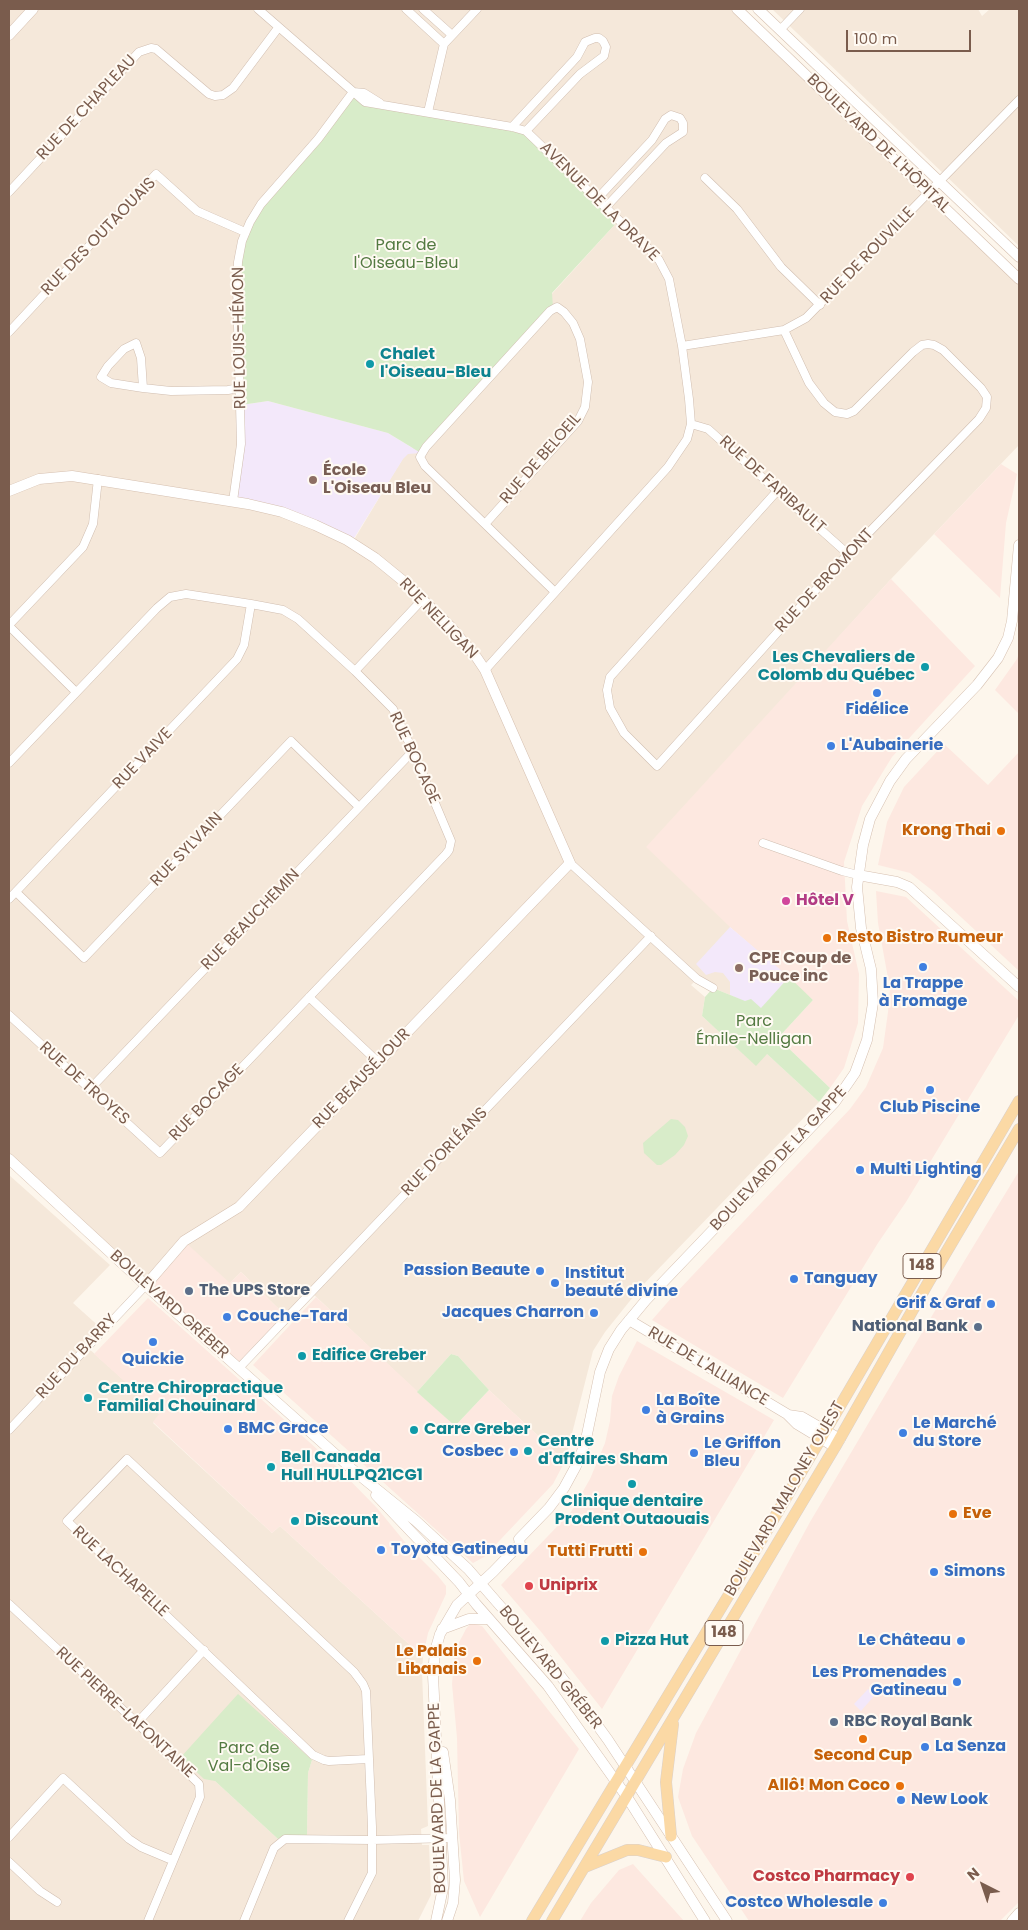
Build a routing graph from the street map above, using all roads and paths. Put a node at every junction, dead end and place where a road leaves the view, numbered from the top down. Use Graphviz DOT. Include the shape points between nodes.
graph roads {
  1 [pos="33,9"];
  2 [pos="258,9"];
  3 [pos="406,9"];
  4 [pos="424,9"];
  5 [pos="477,9"];
  6 [pos="737,9"];
  7 [pos="758,9"];
  8 [pos="800,9"];
  9 [pos="278,28"];
  10 [pos="780,30"];
  11 [pos="9,35"];
  12 [pos="452,35"];
  13 [pos="444,44"];
  14 [pos="353,92"];
  15 [pos="1019,100"];
  16 [pos="428,112"];
  17 [pos="512,127"];
  18 [pos="526,132"];
  19 [pos="705,178"];
  20 [pos="940,182"];
  21 [pos="9,192"];
  22 [pos="929,194"];
  23 [pos="598,199"];
  24 [pos="606,207"];
  25 [pos="246,232"];
  26 [pos="1019,257"];
  27 [pos="1019,279"];
  28 [pos="820,305"];
  29 [pos="784,330"];
  30 [pos="9,332"];
  31 [pos="682,346"];
  32 [pos="143,388"];
  33 [pos="240,388"];
  34 [pos="692,424"];
  35 [pos="98,479"];
  36 [pos="778,490"];
  37 [pos="9,491"];
  38 [pos="233,501"];
  39 [pos="485,524"];
  40 [pos="1019,545"];
  41 [pos="848,554"];
  42 [pos="555,592"];
  43 [pos="1017,592"];
  44 [pos="422,600"];
  45 [pos="251,604"];
  46 [pos="9,626"];
  47 [pos="355,670"];
  48 [pos="485,670"];
  49 [pos="76,692"];
  50 [pos="413,751"];
  51 [pos="9,763"];
  52 [pos="359,807"];
  53 [pos="763,843"];
  54 [pos="570,863"];
  55 [pos="858,875"];
  56 [pos="16,892"];
  57 [pos="9,900"];
  58 [pos="650,936"];
  59 [pos="1019,987"];
  60 [pos="713,988"];
  61 [pos="309,997"];
  62 [pos="12,1018"];
  63 [pos="9,1028"];
  64 [pos="378,1062"];
  65 [pos="90,1089"];
  66 [pos="1019,1101"];
  67 [pos="1019,1129"];
  68 [pos="160,1153"];
  69 [pos="9,1159"];
  70 [pos="146,1285"];
  71 [pos="629,1320"];
  72 [pos="239,1368"];
  73 [pos="9,1430"];
  74 [pos="822,1434"];
  75 [pos="837,1443"];
  76 [pos="354,1470"];
  77 [pos="480,1583"];
  78 [pos="468,1594"];
  79 [pos="9,1604"];
  80 [pos="489,1619"];
  81 [pos="442,1629"];
  82 [pos="204,1650"];
  83 [pos="433,1675"];
  84 [pos="674,1717"];
  85 [pos="137,1722"];
  86 [pos="368,1759"];
  87 [pos="626,1766"];
  88 [pos="616,1782"];
  89 [pos="636,1782"];
  90 [pos="627,1797"];
  91 [pos="9,1836"];
  92 [pos="671,1836"];
  93 [pos="442,1838"];
  94 [pos="453,1838"];
  95 [pos="372,1840"];
  96 [pos="666,1857"];
  97 [pos="172,1860"];
  98 [pos="9,1862"];
  99 [pos="585,1867"];
  100 [pos="57,1902"];
  101 [pos="1019,1913"];
  102 [pos="148,1921"];
  103 [pos="244,1921"];
  104 [pos="348,1921"];
  105 [pos="436,1921"];
  106 [pos="447,1921"];
  107 [pos="532,1921"];
  108 [pos="552,1921"];
  109 [pos="705,1921"];
  110 [pos="727,1921"];
  111 [pos="1012,1921"];
  1 -- 11 [label="street"];
  2 -- 9 [label="street, AVENUE DE LA DRAVE"];
  3 -- 13 [label="street"];
  4 -- 12 [label="street"];
  5 -- 12 [label="street"];
  6 -- 22 [label="street, BOULEVARD DE L'HÔPITAL"];
  7 -- 10 [label="street, BOULEVARD DE L'HÔPITAL"];
  8 -- 10 [label="street"];
  9 -- 14 [label="street, AVENUE DE LA DRAVE"];
  9 -- 21 [label="street, RUE DE CHAPLEAU" via="233,88 223,95 209,94 156,49 138,52"];
  10 -- 20 [label="street, BOULEVARD DE L'HÔPITAL"];
  12 -- 13 [label="street"];
  13 -- 16 [label="street"];
  14 -- 16 [label="street, AVENUE DE LA DRAVE" via="365,102 376,105"];
  14 -- 25 [label="street, RUE LOUIS-HÉMON" via="318,139 267,196"];
  15 -- 20 [label="street, RUE DE ROUVILLE"];
  16 -- 17 [label="street, AVENUE DE LA DRAVE"];
  17 -- 18 [label="street, AVENUE DE LA DRAVE"];
  17 -- 18 [label="street" via="577,58 585,42 599,38 606,46 604,56 580,74"];
  18 -- 23 [label="street, AVENUE DE LA DRAVE"];
  19 -- 28 [label="street" via="737,209 781,267"];
  20 -- 22 [label="street, RUE DE ROUVILLE"];
  20 -- 26 [label="street, BOULEVARD DE L'HÔPITAL"];
  22 -- 27 [label="street, BOULEVARD DE L'HÔPITAL"];
  22 -- 28 [label="street, RUE DE ROUVILLE"];
  23 -- 24 [label="street, AVENUE DE LA DRAVE"];
  23 -- 24 [label="street" via="652,140 664,119 671,115 680,118 683,132 666,143"];
  24 -- 31 [label="street, AVENUE DE LA DRAVE" via="650,250 664,270"];
  25 -- 30 [label="street, RUE DES OUTAOUAIS" via="197,211 156,174"];
  25 -- 33 [label="street, RUE LOUIS-HÉMON" via="240,251 237,286"];
  28 -- 29 [label="street, RUE DE ROUVILLE" via="806,318"];
  29 -- 31 [label="street, RUE DE ROUVILLE"];
  29 -- 41 [label="street, RUE DE BROMONT" via="809,383 835,412 847,414 854,411 913,352 928,344 943,350 987,398 986,408 979,419"];
  31 -- 34 [label="street, AVENUE DE LA DRAVE"];
  32 -- 32 [label="street" via="111,383 101,377 124,349 136,343 141,358"];
  32 -- 33 [label="street" via="171,391"];
  33 -- 38 [label="street, RUE LOUIS-HÉMON" via="242,444"];
  34 -- 36 [label="street, RUE DE FARIBAULT" via="708,428"];
  34 -- 42 [label="street" via="676,458"];
  35 -- 37 [label="street, RUE NELLIGAN" via="51,476"];
  35 -- 38 [label="street, RUE NELLIGAN"];
  35 -- 46 [label="street" via="93,524 83,547"];
  36 -- 41 [label="street, RUE DE FARIBAULT"];
  36 -- 41 [label="street, RUE DE BROMONT" via="610,677 607,696 610,708 624,733 657,766"];
  38 -- 44 [label="street, RUE NELLIGAN" via="282,512 331,532 375,558"];
  39 -- 39 [label="street, RUE DE BELOEIL" via="425,466 421,453 557,307 569,317 580,339 588,382 585,407 578,421"];
  39 -- 42 [label="street, RUE DE BELOEIL"];
  40 -- 43 [label="street, BOULEVARD DE LA GAPPE"];
  42 -- 48 [label="street"];
  43 -- 55 [label="street, BOULEVARD DE LA GAPPE" via="1008,638 998,658 977,685 906,759 882,794 870,819"];
  44 -- 47 [label="street"];
  44 -- 48 [label="street, RUE NELLIGAN" via="465,643"];
  45 -- 47 [label="street, RUE BOCAGE" via="291,614"];
  45 -- 49 [label="street, RUE BOCAGE" via="186,594 170,596"];
  45 -- 56 [label="street, RUE VAIVE" via="244,646 238,659"];
  46 -- 49 [label="street"];
  47 -- 50 [label="street, RUE BOCAGE" via="393,709"];
  48 -- 54 [label="street, RUE NELLIGAN"];
  49 -- 51 [label="street, RUE BOCAGE"];
  50 -- 52 [label="street, RUE BEAUCHEMIN"];
  50 -- 61 [label="street, RUE BOCAGE" via="450,836 449,850"];
  52 -- 56 [label="street, RUE SYLVAIN" via="292,741 84,958"];
  52 -- 65 [label="street, RUE BEAUCHEMIN"];
  53 -- 55 [label="street"];
  54 -- 58 [label="street, RUE NELLIGAN"];
  54 -- 64 [label="street, RUE BEAUSÉJOUR"];
  55 -- 59 [label="street" via="909,887"];
  55 -- 71 [label="street, BOULEVARD DE LA GAPPE" via="858,906 871,969 873,1003 867,1040 855,1073 835,1102"];
  56 -- 57 [label="street, RUE VAIVE"];
  58 -- 60 [label="street, RUE NELLIGAN" via="697,979"];
  58 -- 72 [label="street, RUE D'ORLÉANS"];
  61 -- 64 [label="street"];
  61 -- 68 [label="street, RUE BOCAGE"];
  62 -- 63 [label="street"];
  62 -- 65 [label="street, RUE DE TROYES"];
  64 -- 70 [label="street, RUE BEAUSÉJOUR" via="240,1207 184,1241"];
  65 -- 68 [label="street, RUE DE TROYES"];
  66 -- 74 [label="main road, BOULEVARD MALONEY OUEST / 148"];
  67 -- 75 [label="main road, BOULEVARD MALONEY OUEST / 148"];
  69 -- 70 [label="street, BOULEVARD GRÉBER"];
  70 -- 72 [label="street, BOULEVARD GRÉBER"];
  70 -- 73 [label="street, RUE DU BARRY"];
  71 -- 74 [label="street, RUE DE L'ALLIANCE" via="787,1414 797,1424"];
  71 -- 77 [label="street, BOULEVARD DE LA GAPPE" via="604,1361 585,1444 564,1488 519,1539 520,1544"];
  72 -- 76 [label="street, BOULEVARD GRÉBER"];
  74 -- 75 [label="street, RUE DE L'ALLIANCE"];
  74 -- 87 [label="main road, BOULEVARD MALONEY OUEST / 148"];
  75 -- 84 [label="main road, BOULEVARD MALONEY OUEST / 148"];
  76 -- 77 [label="street, BOULEVARD GRÉBER" via="426,1529"];
  76 -- 78 [label="street, BOULEVARD GRÉBER"];
  77 -- 78 [label="street, BOULEVARD DE LA GAPPE"];
  77 -- 87 [label="street, BOULEVARD GRÉBER" via="566,1682"];
  78 -- 80 [label="street, BOULEVARD GRÉBER"];
  78 -- 81 [label="street, BOULEVARD DE LA GAPPE"];
  79 -- 85 [label="street, RUE PIERRE-LAFONTAINE"];
  80 -- 81 [label="street" via="469,1620"];
  80 -- 88 [label="street, BOULEVARD GRÉBER" via="548,1686"];
  81 -- 83 [label="street, BOULEVARD DE LA GAPPE" via="435,1651"];
  82 -- 85 [label="street"];
  82 -- 86 [label="street, RUE LACHAPELLE" via="318,1758 329,1761"];
  82 -- 86 [label="street, RUE LACHAPELLE" via="67,1521 127,1459 359,1678 366,1691"];
  83 -- 93 [label="street, BOULEVARD DE LA GAPPE"];
  83 -- 94 [label="street, BOULEVARD DE LA GAPPE"];
  84 -- 89 [label="main road, BOULEVARD MALONEY OUEST / 148"];
  84 -- 92 [label="main road" via="666,1782"];
  85 -- 97 [label="street, RUE PIERRE-LAFONTAINE" via="199,1784 200,1797"];
  86 -- 95 [label="street, RUE LACHAPELLE"];
  87 -- 88 [label="main road, BOULEVARD MALONEY OUEST / 148"];
  87 -- 89 [label="street, BOULEVARD GRÉBER"];
  88 -- 90 [label="street, BOULEVARD GRÉBER"];
  88 -- 107 [label="main road, BOULEVARD MALONEY OUEST / 148"];
  89 -- 90 [label="main road, BOULEVARD MALONEY OUEST / 148"];
  89 -- 92 [label="street, BOULEVARD GRÉBER"];
  90 -- 96 [label="street, BOULEVARD GRÉBER"];
  90 -- 99 [label="main road, BOULEVARD MALONEY OUEST / 148"];
  91 -- 97 [label="street" via="63,1778 129,1839"];
  92 -- 110 [label="street, BOULEVARD GRÉBER"];
  93 -- 94 [label="street"];
  93 -- 95 [label="street"];
  93 -- 105 [label="street, BOULEVARD DE LA GAPPE" via="443,1888"];
  94 -- 106 [label="street, BOULEVARD DE LA GAPPE" via="455,1880"];
  95 -- 103 [label="street" via="281,1841 274,1848"];
  95 -- 104 [label="street, RUE LACHAPELLE" via="371,1878"];
  96 -- 99 [label="main road" via="627,1850"];
  96 -- 109 [label="street, BOULEVARD GRÉBER"];
  97 -- 102 [label="street, RUE PIERRE-LAFONTAINE"];
  98 -- 100 [label="street"];
  99 -- 108 [label="main road, BOULEVARD MALONEY OUEST / 148"];
  101 -- 111 [label="street"];
}
